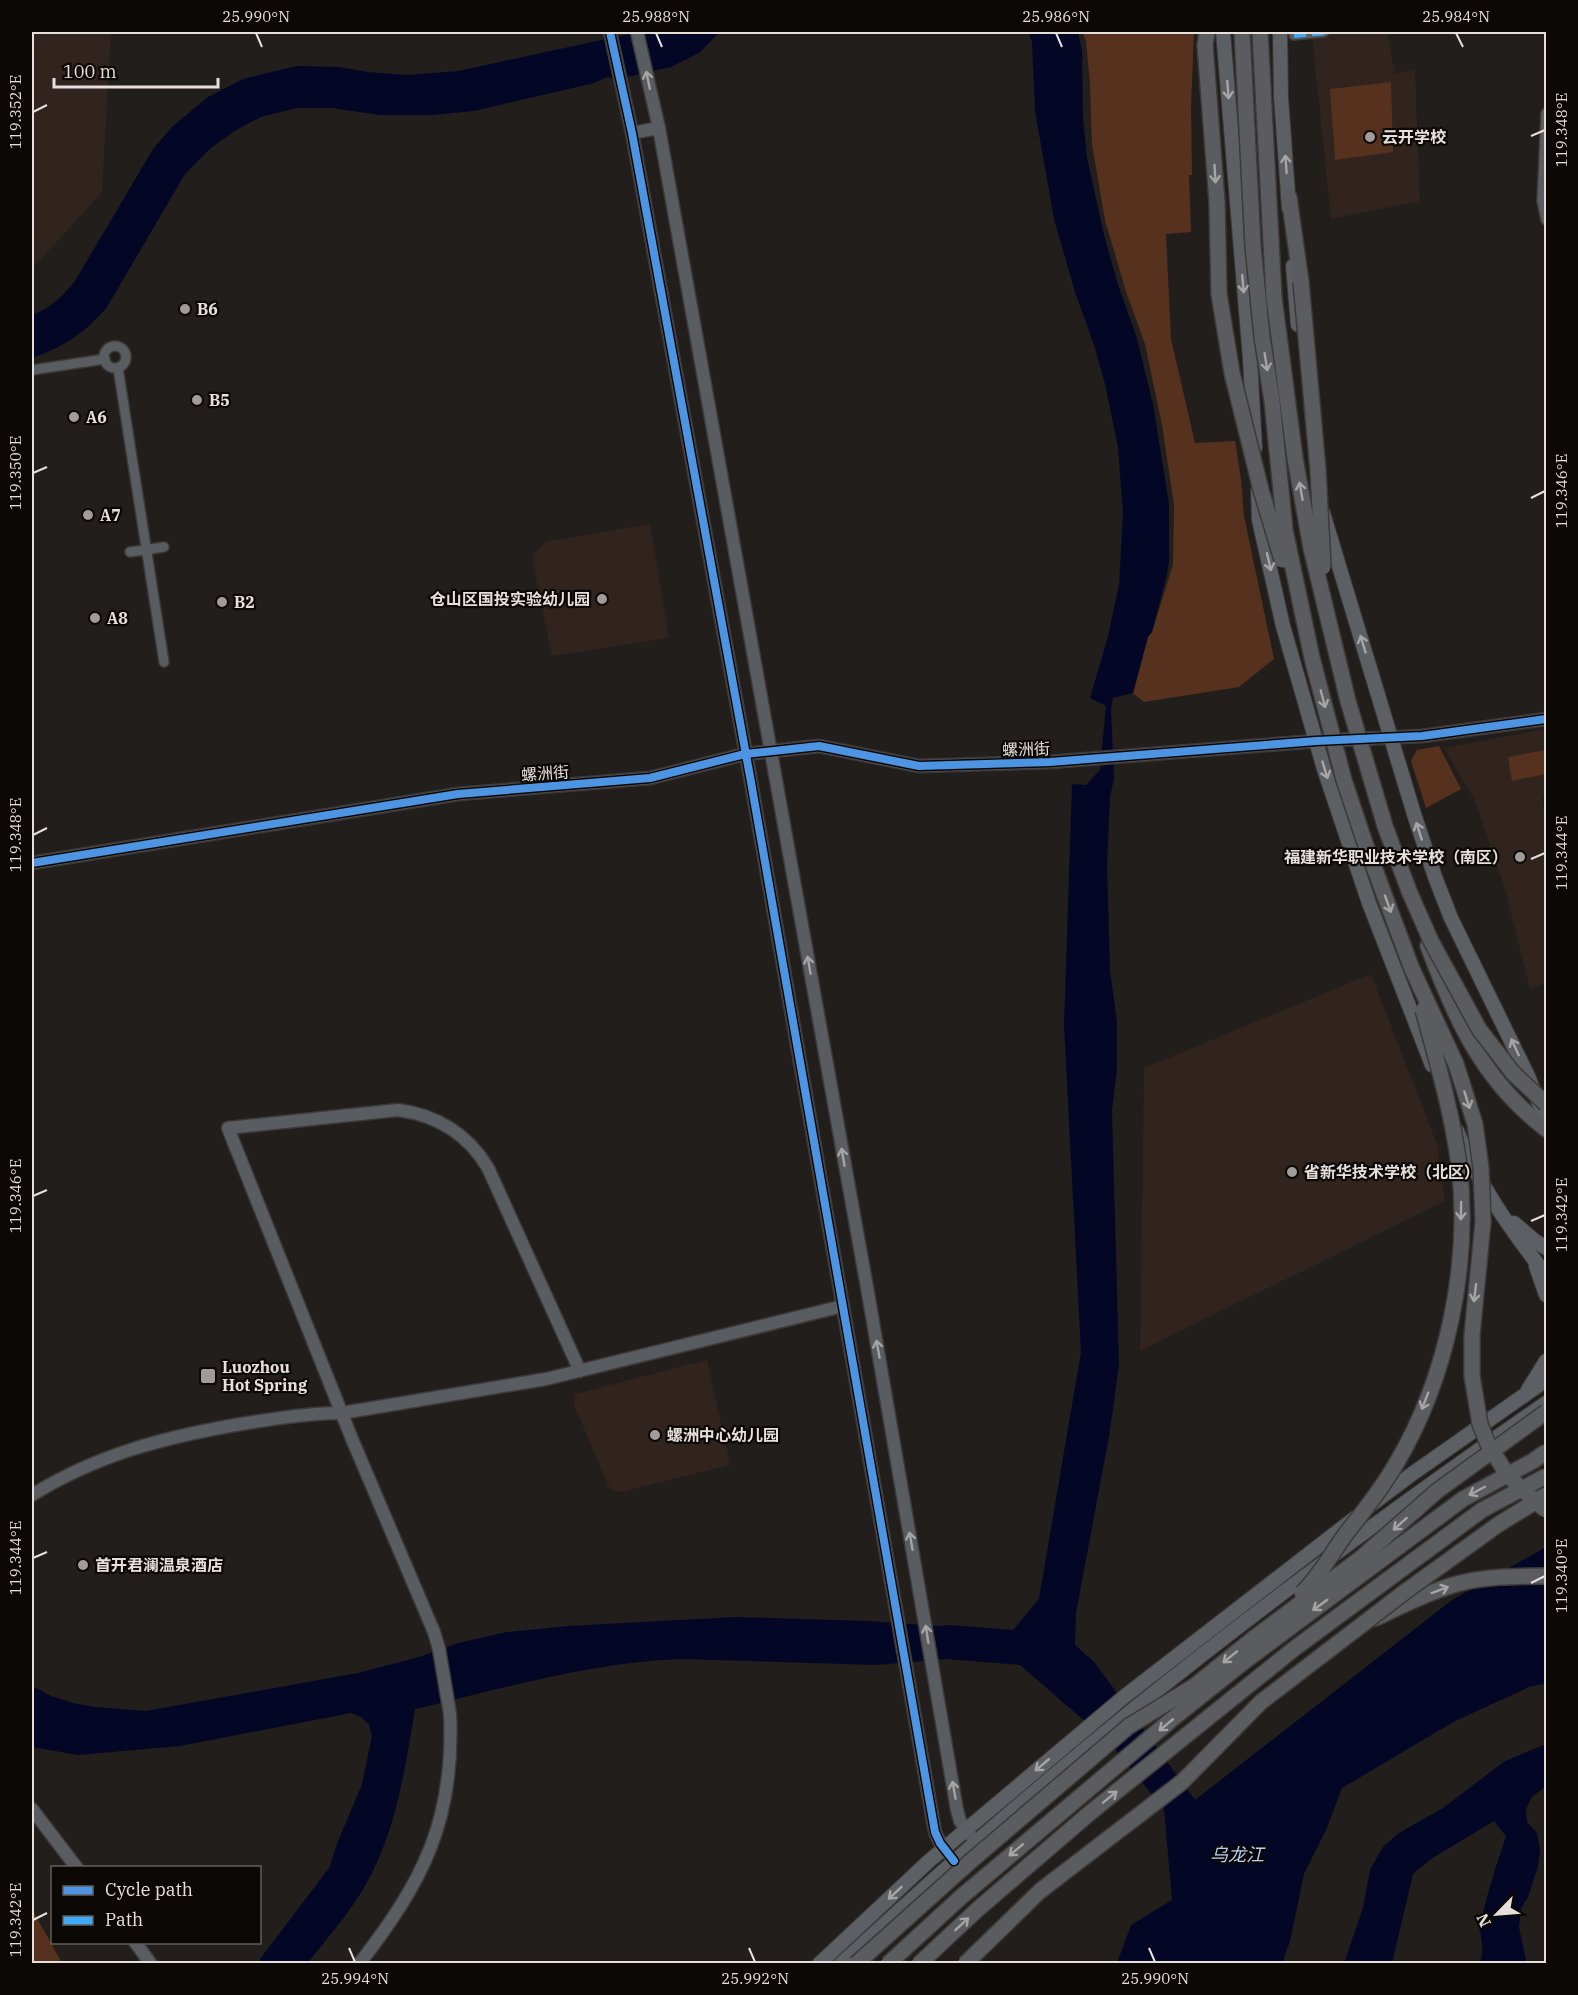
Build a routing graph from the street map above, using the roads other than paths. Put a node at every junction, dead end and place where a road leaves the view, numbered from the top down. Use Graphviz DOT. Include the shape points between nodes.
graph roads {
  1 [pos="610,32"];
  2 [pos="637,32"];
  3 [pos="1207,32"];
  4 [pos="1223,32"];
  5 [pos="1242,32"];
  6 [pos="1260,32"];
  7 [pos="1280,32"];
  8 [pos="1324,32"];
  9 [pos="1294,35"];
  10 [pos="1546,113"];
  11 [pos="659,128"];
  12 [pos="632,133"];
  13 [pos="1288,197"];
  14 [pos="1546,220"];
  15 [pos="105,359"];
  16 [pos="118,368"];
  17 [pos="32,370"];
  18 [pos="164,548"];
  19 [pos="147,550"];
  20 [pos="130,552"];
  21 [pos="1324,603"];
  22 [pos="1303,614"];
  23 [pos="164,662"];
  24 [pos="1546,718"];
  25 [pos="1391,738"];
  26 [pos="1316,741"];
  27 [pos="771,751"];
  28 [pos="745,754"];
  29 [pos="32,863"];
  30 [pos="1409,891"];
  31 [pos="1412,969"];
  32 [pos="1546,1104"];
  33 [pos="1546,1121"];
  34 [pos="1546,1129"];
  35 [pos="1497,1208"];
  36 [pos="1546,1248"];
  37 [pos="1533,1258"];
  38 [pos="1546,1275"];
  39 [pos="1546,1295"];
  40 [pos="843,1306"];
  41 [pos="1546,1361"];
  42 [pos="580,1371"];
  43 [pos="1546,1380"];
  44 [pos="1526,1394"];
  45 [pos="1546,1403"];
  46 [pos="1546,1412"];
  47 [pos="342,1413"];
  48 [pos="1546,1452"];
  49 [pos="1546,1476"];
  50 [pos="32,1495"];
  51 [pos="1546,1495"];
  52 [pos="1546,1510"];
  53 [pos="1546,1576"];
  54 [pos="1350,1633"];
  55 [pos="1254,1638"];
  56 [pos="32,1809"];
  57 [pos="966,1830"];
  58 [pos="976,1842"];
  59 [pos="944,1849"];
  60 [pos="954,1861"];
  61 [pos="75,1866"];
  62 [pos="136,1944"];
  63 [pos="151,1964"];
  64 [pos="359,1964"];
  65 [pos="819,1964"];
  66 [pos="841,1964"];
  67 [pos="856,1964"];
  68 [pos="888,1964"];
  69 [pos="919,1964"];
  70 [pos="965,1964"];
  1 -- 12 [label="street"];
  11 -- 2 [label="street, one-way"];
  3 -- 22 [label="highway, one-way, bridge" via="1219,294 1232,373 1261,490"];
  4 -- 26 [label="main road, one-way" via="1259,520 1283,626"];
  5 -- 22 [label="highway, one-way, bridge" via="1257,289 1285,530"];
  21 -- 6 [label="highway, one-way, bridge" via="1295,458 1274,298"];
  13 -- 7 [label="main road, one-way"];
  8 -- 9 [label="street"];
  10 -- 14 [label="street" via="1542,201"];
  11 -- 12 [label="street"];
  11 -- 27 [label="street"];
  12 -- 28 [label="street"];
  13 -- 21 [label="highway, bridge" via="1301,282 1318,470"];
  25 -- 13 [label="main road, one-way" via="1317,481 1294,292"];
  15 -- 16 [label="street" via="111,367"];
  15 -- 16 [label="street" via="108,349 121,348 126,361"];
  15 -- 17 [label="street"];
  16 -- 19 [label="street"];
  18 -- 19 [label="street"];
  19 -- 20 [label="street"];
  19 -- 23 [label="street"];
  21 -- 30 [label="highway, bridge" via="1347,701"];
  22 -- 31 [label="highway, one-way, bridge" via="1344,780"];
  24 -- 25 [label="street, 螺洲街"];
  25 -- 26 [label="street, 螺洲街"];
  33 -- 25 [label="main road, one-way" via="1511,1038 1444,902"];
  26 -- 27 [label="street, 螺洲街" via="1061,761 919,766 819,746"];
  26 -- 35 [label="main road, one-way" via="1388,956 1460,1137"];
  27 -- 28 [label="street, 螺洲街"];
  57 -- 27 [label="street, one-way" via="958,1817"];
  28 -- 29 [label="street, 螺洲街" via="650,778 458,794"];
  28 -- 40 [label="street"];
  30 -- 32 [label="highway, bridge" via="1479,1029 1513,1073"];
  30 -- 34 [label="highway, bridge" via="1447,993 1480,1059 1510,1096"];
  31 -- 52 [label="highway, one-way, bridge" via="1456,1064 1479,1148 1483,1222 1472,1368 1480,1424 1505,1471"];
  31 -- 55 [label="highway, one-way, bridge" via="1448,1102 1459,1166 1460,1261 1449,1330 1425,1404 1396,1464 1316,1579"];
  35 -- 36 [label="main road"];
  35 -- 37 [label="main road"];
  37 -- 38 [label="main road"];
  37 -- 39 [label="main road"];
  40 -- 42 [label="street"];
  40 -- 59 [label="street" via="935,1832"];
  41 -- 44 [label="main road"];
  42 -- 47 [label="street"];
  42 -- 47 [label="street" via="488,1168 477,1151 453,1130 425,1116 398,1110 228,1128"];
  43 -- 44 [label="main road"];
  44 -- 57 [label="main road, one-way" via="1412,1474 1125,1696"];
  45 -- 58 [label="main road" via="1304,1576 1136,1708"];
  46 -- 55 [label="highway, one-way, bridge" via="1437,1491 1362,1558"];
  47 -- 50 [label="street" via="314,1413 168,1438 81,1468"];
  47 -- 64 [label="street, bridge" via="434,1632 450,1714 448,1782 432,1845 404,1903"];
  48 -- 68 [label="highway, one-way, bridge" via="1463,1499 1245,1661 970,1889"];
  69 -- 49 [label="highway, one-way, bridge" via="1091,1812 1295,1648 1482,1510"];
  51 -- 54 [label="highway, bridge"];
  54 -- 53 [label="highway, one-way, bridge" via="1454,1584 1499,1577"];
  54 -- 70 [label="highway, bridge" via="1261,1702 1182,1782 1040,1891"];
  55 -- 67 [label="highway, one-way, bridge" via="1193,1687 1129,1726"];
  56 -- 61 [label="street"];
  57 -- 58 [label="street"];
  57 -- 59 [label="main road"];
  58 -- 60 [label="main road"];
  59 -- 60 [label="street"];
  59 -- 65 [label="main road, one-way"];
  60 -- 66 [label="main road"];
  62 -- 63 [label="street"];
}
